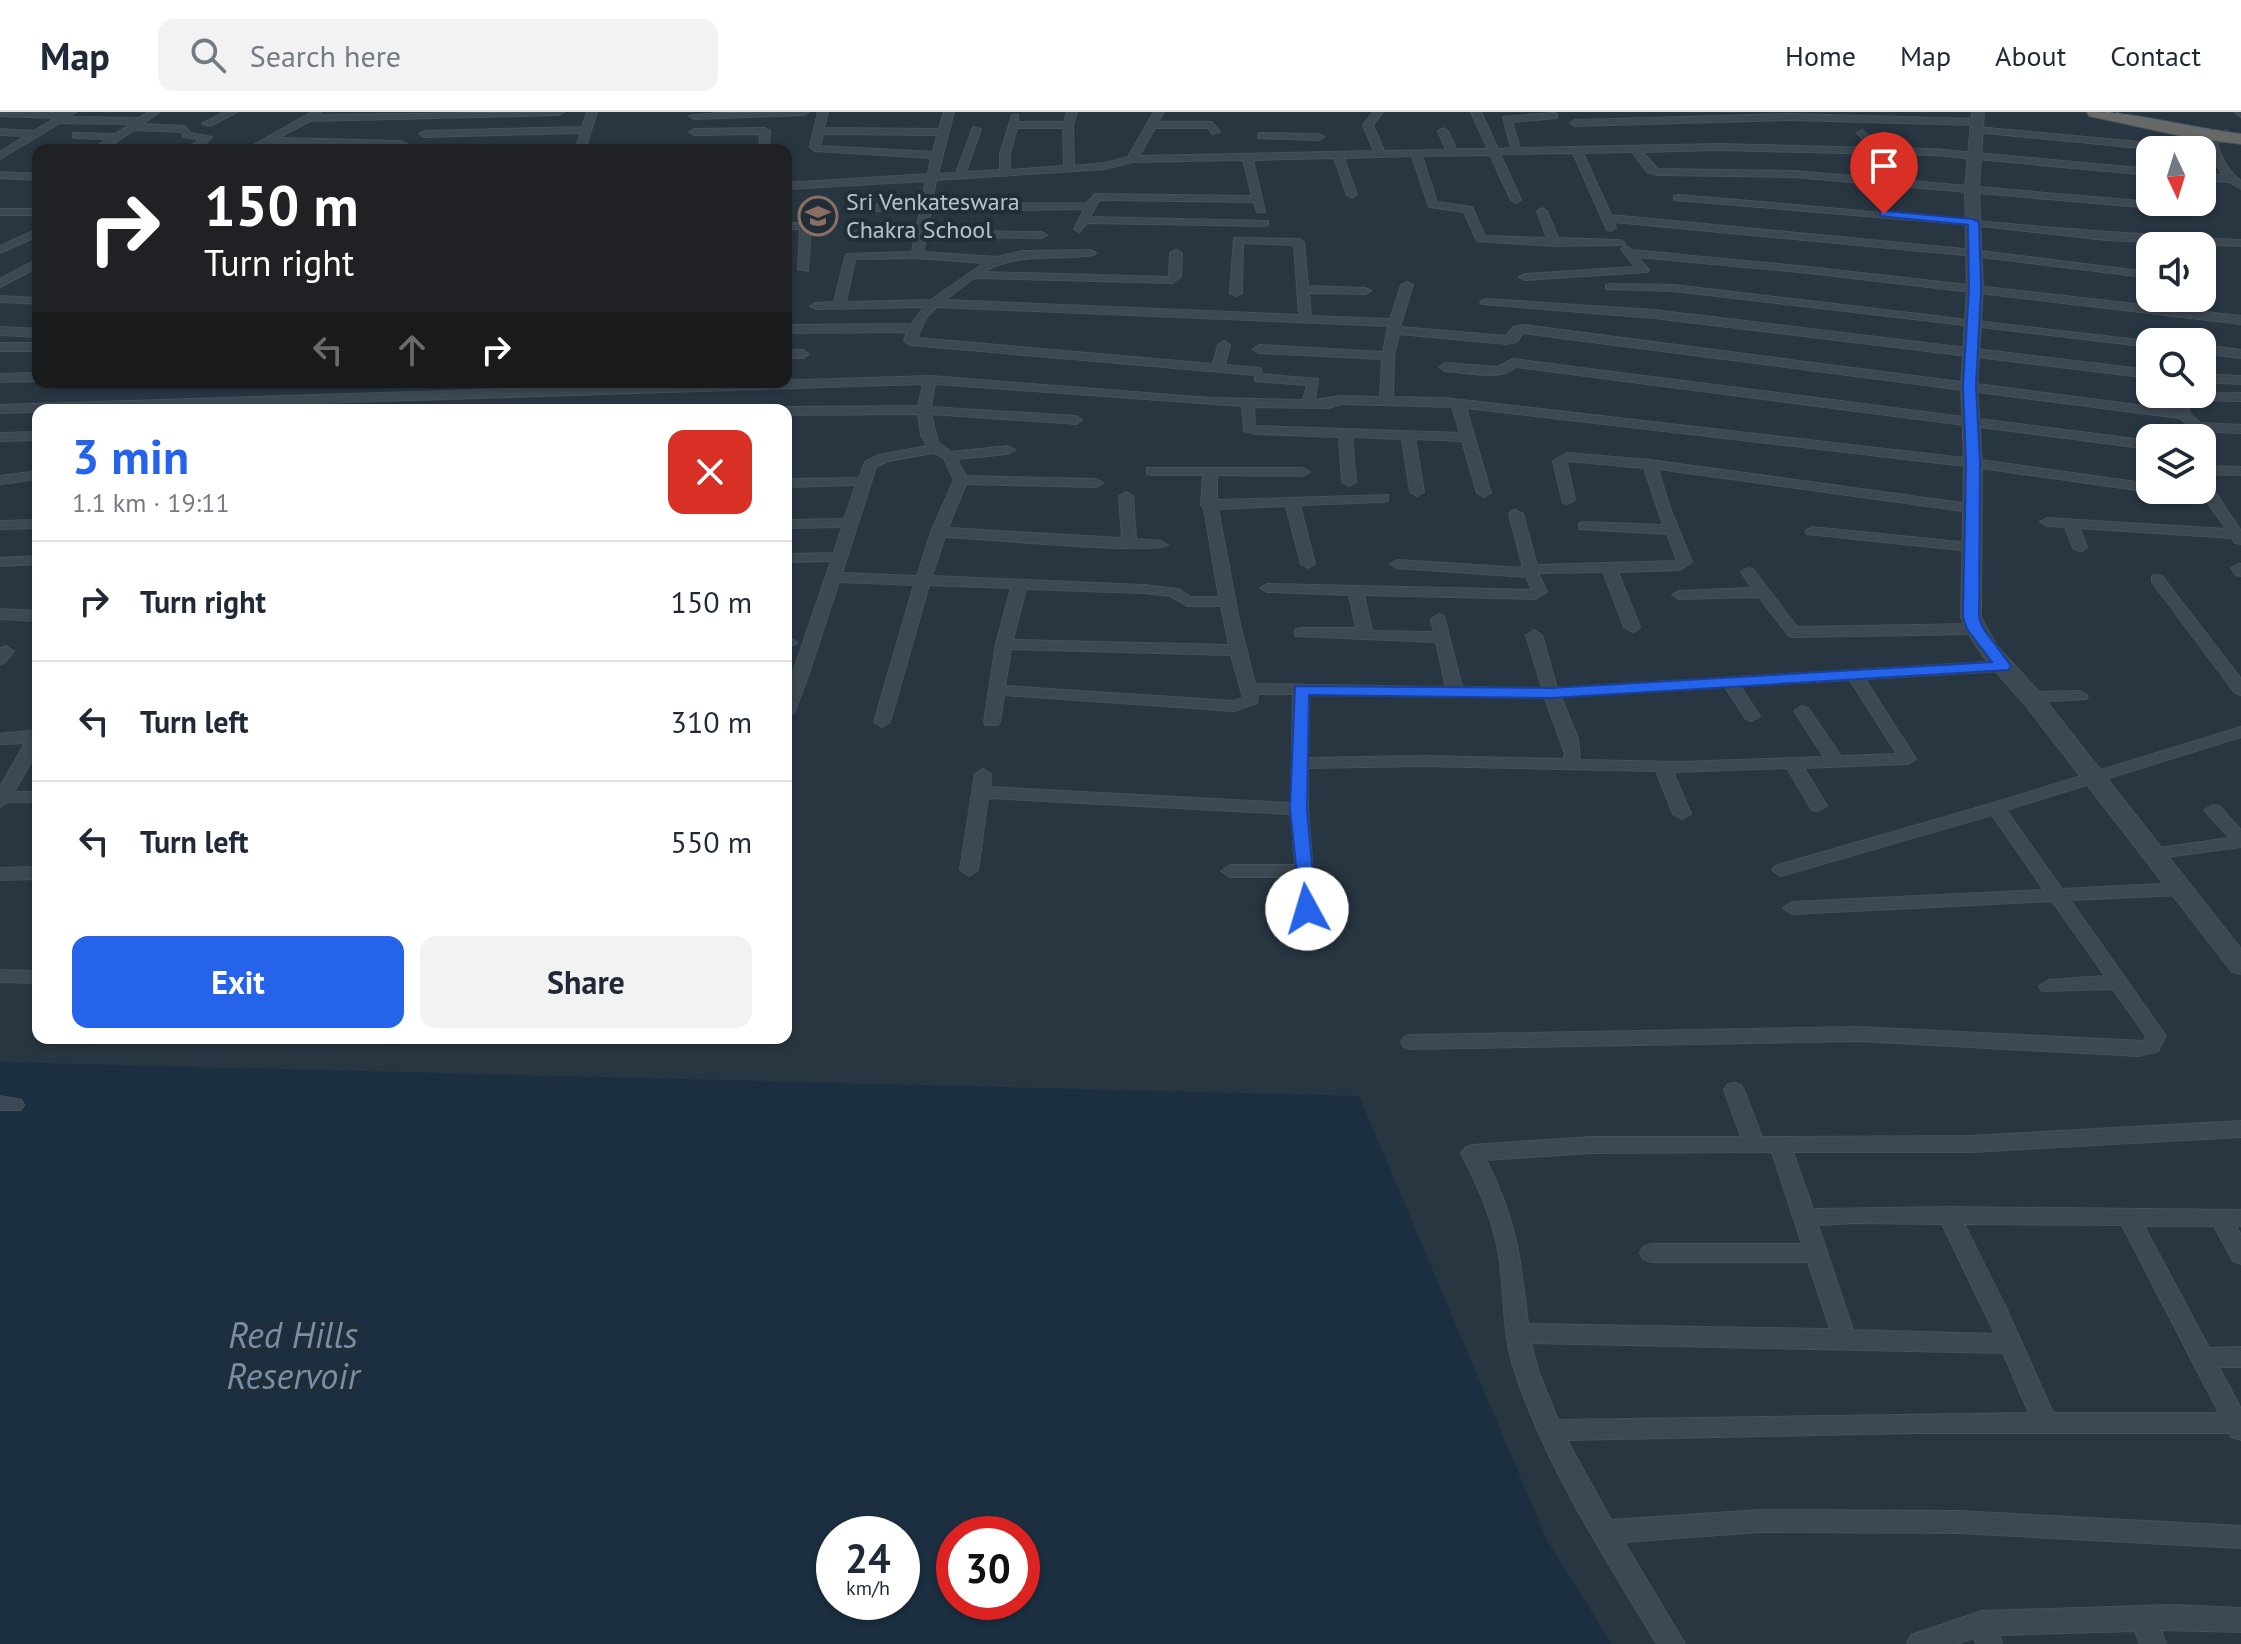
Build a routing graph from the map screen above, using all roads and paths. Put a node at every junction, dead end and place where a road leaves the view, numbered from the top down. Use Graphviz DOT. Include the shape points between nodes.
graph roads {
  1 [pos="232,112"];
  2 [pos="318,112"];
  3 [pos="559,112"];
  4 [pos="592,112"];
  5 [pos="798,112"];
  6 [pos="804,112"];
  7 [pos="823,112"];
  8 [pos="949,112"];
  9 [pos="1072,112"];
  10 [pos="1159,112"];
  11 [pos="1378,112"];
  12 [pos="1476,112"];
  13 [pos="1551,112"];
  14 [pos="2095,112"];
  15 [pos="2111,112"];
  16 [pos="0,113"];
  17 [pos="103,114"];
  18 [pos="694,114"];
  19 [pos="65,116"];
  20 [pos="1628,116"];
  21 [pos="308,118"];
  22 [pos="145,119"];
  23 [pos="192,121"];
  24 [pos="1977,121"];
  25 [pos="1575,123"];
  26 [pos="207,124"];
  27 [pos="1068,125"];
  28 [pos="1153,125"];
  29 [pos="976,129"];
  30 [pos="1640,129"];
  31 [pos="587,130"];
  32 [pos="820,131"];
  33 [pos="1443,131"];
  34 [pos="0,132"];
  35 [pos="942,132"];
  36 [pos="1215,132"];
  37 [pos="1862,133"];
  38 [pos="39,134"];
  39 [pos="424,134"];
  40 [pos="76,135"];
  41 [pos="1261,136"];
  42 [pos="2232,136"];
  43 [pos="117,137"];
  44 [pos="1296,137"];
  45 [pos="1319,137"];
  46 [pos="1649,138"];
  47 [pos="1763,138"];
  48 [pos="266,141"];
  49 [pos="1920,143"];
  50 [pos="106,144"];
  51 [pos="199,144"];
  52 [pos="261,144"];
  53 [pos="402,144"];
  54 [pos="582,144"];
  55 [pos="764,144"];
  56 [pos="2136,144"];
  57 [pos="1657,147"];
  58 [pos="1634,148"];
  59 [pos="1770,148"];
  60 [pos="1451,150"];
  61 [pos="1492,150"];
  62 [pos="1516,150"];
  63 [pos="1577,150"];
  64 [pos="1415,151"];
  65 [pos="1882,151"];
  66 [pos="1930,152"];
  67 [pos="2,153"];
  68 [pos="1380,153"];
  69 [pos="1976,154"];
  70 [pos="935,155"];
  71 [pos="1338,155"];
  72 [pos="1301,157"];
  73 [pos="1248,158"];
  74 [pos="1132,159"];
  75 [pos="1736,160"];
  76 [pos="1751,160"];
  77 [pos="1779,160"];
  78 [pos="1069,169"];
  79 [pos="1653,171"];
  80 [pos="2136,171"];
  81 [pos="1005,173"];
  82 [pos="1743,174"];
  83 [pos="0,175"];
  84 [pos="960,175"];
  85 [pos="32,177"];
  86 [pos="934,177"];
  87 [pos="2216,178"];
  88 [pos="2230,179"];
  89 [pos="1660,185"];
  90 [pos="792,186"];
  91 [pos="2241,186"];
  92 [pos="1972,188"];
  93 [pos="1352,195"];
  94 [pos="1678,198"];
  95 [pos="1258,199"];
  96 [pos="1516,200"];
  97 [pos="2136,204"];
  98 [pos="1091,206"];
  99 [pos="926,207"];
  100 [pos="855,208"];
  101 [pos="32,210"];
  102 [pos="1542,211"];
  103 [pos="0,212"];
  104 [pos="792,217"];
  105 [pos="1605,218"];
  106 [pos="804,220"];
  107 [pos="1141,220"];
  108 [pos="1973,222"];
  109 [pos="1264,223"];
  110 [pos="792,224"];
  111 [pos="858,233"];
  112 [pos="921,233"];
  113 [pos="1138,233"];
  114 [pos="32,235"];
  115 [pos="1042,235"];
  116 [pos="1268,240"];
  117 [pos="1554,243"];
  118 [pos="1620,243"];
  119 [pos="2241,243"];
  120 [pos="0,250"];
  121 [pos="1090,253"];
  122 [pos="1176,253"];
  123 [pos="1631,253"];
  124 [pos="1974,253"];
  125 [pos="917,255"];
  126 [pos="997,260"];
  127 [pos="32,266"];
  128 [pos="804,269"];
  129 [pos="32,271"];
  130 [pos="22,272"];
  131 [pos="2136,273"];
  132 [pos="970,275"];
  133 [pos="1525,277"];
  134 [pos="0,284"];
  135 [pos="1407,285"];
  136 [pos="1610,287"];
  137 [pos="1304,289"];
  138 [pos="1975,289"];
  139 [pos="1365,291"];
  140 [pos="1236,293"];
  141 [pos="1166,297"];
  142 [pos="0,299"];
  143 [pos="32,301"];
  144 [pos="1486,302"];
  145 [pos="936,303"];
  146 [pos="839,305"];
  147 [pos="816,306"];
  148 [pos="1305,317"];
  149 [pos="2241,320"];
  150 [pos="1973,323"];
  151 [pos="1395,326"];
  152 [pos="912,328"];
  153 [pos="792,329"];
  154 [pos="0,331"];
  155 [pos="32,333"];
  156 [pos="1069,337"];
  157 [pos="2136,341"];
  158 [pos="1224,345"];
  159 [pos="0,347"];
  160 [pos="32,347"];
  161 [pos="1259,349"];
  162 [pos="2216,351"];
  163 [pos="1970,353"];
  164 [pos="792,354"];
  165 [pos="803,354"];
  166 [pos="2241,354"];
  167 [pos="1064,355"];
  168 [pos="1388,356"];
  169 [pos="1445,367"];
  170 [pos="1218,368"];
  171 [pos="2136,372"];
  172 [pos="32,377"];
  173 [pos="0,378"];
  174 [pos="2216,379"];
  175 [pos="930,380"];
  176 [pos="2241,380"];
  177 [pos="792,382"];
  178 [pos="1969,386"];
  179 [pos="476,388"];
  180 [pos="2241,397"];
  181 [pos="1386,402"];
  182 [pos="113,404"];
  183 [pos="1248,404"];
  184 [pos="1308,404"];
  185 [pos="1458,404"];
  186 [pos="32,408"];
  187 [pos="0,409"];
  188 [pos="925,410"];
  189 [pos="792,411"];
  190 [pos="2184,415"];
  191 [pos="1076,420"];
  192 [pos="1970,421"];
  193 [pos="1249,428"];
  194 [pos="2241,429"];
  195 [pos="1345,432"];
  196 [pos="1408,435"];
  197 [pos="32,436"];
  198 [pos="0,437"];
  199 [pos="1465,437"];
  200 [pos="1251,443"];
  201 [pos="2136,443"];
  202 [pos="934,449"];
  203 [pos="1008,450"];
  204 [pos="949,456"];
  205 [pos="1973,463"];
  206 [pos="1650,464"];
  207 [pos="2216,470"];
  208 [pos="1152,471"];
  209 [pos="2241,471"];
  210 [pos="1210,472"];
  211 [pos="1303,472"];
  212 [pos="32,476"];
  213 [pos="0,480"];
  214 [pos="961,480"];
  215 [pos="854,481"];
  216 [pos="1349,482"];
  217 [pos="792,483"];
  218 [pos="1096,483"];
  219 [pos="2136,486"];
  220 [pos="1417,492"];
  221 [pos="1484,493"];
  222 [pos="1126,496"];
  223 [pos="1383,498"];
  224 [pos="1568,500"];
  225 [pos="1292,501"];
  226 [pos="2216,504"];
  227 [pos="1208,505"];
  228 [pos="1970,508"];
  229 [pos="2222,513"];
  230 [pos="2241,513"];
  231 [pos="1516,514"];
  232 [pos="2047,522"];
  233 [pos="852,523"];
  234 [pos="32,524"];
  235 [pos="792,524"];
  236 [pos="2071,524"];
  237 [pos="0,525"];
  238 [pos="1584,526"];
  239 [pos="1672,530"];
  240 [pos="1812,531"];
  241 [pos="938,532"];
  242 [pos="2238,538"];
  243 [pos="1129,544"];
  244 [pos="1161,545"];
  245 [pos="1970,547"];
  246 [pos="2080,548"];
  247 [pos="837,557"];
  248 [pos="792,558"];
  249 [pos="32,560"];
  250 [pos="0,562"];
  251 [pos="1308,564"];
  252 [pos="1397,564"];
  253 [pos="1609,568"];
  254 [pos="1531,572"];
  255 [pos="1748,572"];
  256 [pos="832,577"];
  257 [pos="2157,579"];
  258 [pos="922,580"];
  259 [pos="1019,586"];
  260 [pos="1267,588"];
  261 [pos="1356,592"];
  262 [pos="1763,592"];
  263 [pos="1679,595"];
  264 [pos="1226,601"];
  265 [pos="0,614"];
  266 [pos="32,616"];
  267 [pos="1439,619"];
  268 [pos="1632,627"];
  269 [pos="1975,629"];
  270 [pos="1300,633"];
  271 [pos="1363,633"];
  272 [pos="1534,635"];
  273 [pos="1443,637"];
  274 [pos="1004,644"];
  275 [pos="1236,650"];
  276 [pos="2003,666"];
  277 [pos="1854,674"];
  278 [pos="1730,683"];
  279 [pos="1249,689"];
  280 [pos="997,690"];
  281 [pos="1301,690"];
  282 [pos="2241,690"];
  283 [pos="1455,692"];
  284 [pos="1551,693"];
  285 [pos="2080,696"];
  286 [pos="2031,697"];
  287 [pos="792,698"];
  288 [pos="1802,711"];
  289 [pos="1752,716"];
  290 [pos="882,722"];
  291 [pos="992,722"];
  292 [pos="2241,732"];
  293 [pos="32,736"];
  294 [pos="0,739"];
  295 [pos="32,745"];
  296 [pos="1836,762"];
  297 [pos="1300,763"];
  298 [pos="1793,764"];
  299 [pos="1570,765"];
  300 [pos="1663,767"];
  301 [pos="2092,779"];
  302 [pos="32,798"];
  303 [pos="2,800"];
  304 [pos="1818,806"];
  305 [pos="1996,808"];
  306 [pos="1299,809"];
  307 [pos="2213,810"];
  308 [pos="1682,814"];
  309 [pos="2241,841"];
  310 [pos="2151,854"];
  311 [pos="969,870"];
  312 [pos="1781,870"];
  313 [pos="1230,871"];
  314 [pos="1303,871"];
  315 [pos="32,873"];
  316 [pos="0,874"];
  317 [pos="2181,889"];
  318 [pos="2057,894"];
  319 [pos="1792,908"];
  320 [pos="1307,909"];
  321 [pos="2232,943"];
  322 [pos="2241,966"];
  323 [pos="0,976"];
  324 [pos="32,977"];
  325 [pos="2117,982"];
  326 [pos="2049,986"];
  327 [pos="1411,1042"];
  328 [pos="1734,1090"];
  329 [pos="2241,1129"];
  330 [pos="1780,1144"];
  331 [pos="1755,1145"];
  332 [pos="1948,1215"];
  333 [pos="2128,1216"];
  334 [pos="1803,1218"];
  335 [pos="2231,1218"];
  336 [pos="1651,1253"];
  337 [pos="1815,1253"];
  338 [pos="2241,1255"];
  339 [pos="1516,1333"];
  340 [pos="1845,1339"];
  341 [pos="2010,1344"];
  342 [pos="2241,1357"];
  343 [pos="2202,1358"];
  344 [pos="2045,1423"];
  345 [pos="2238,1427"];
  346 [pos="1550,1430"];
  347 [pos="1606,1532"];
  348 [pos="2241,1537"];
  349 [pos="2241,1620"];
  350 [pos="2148,1632"];
  351 [pos="1985,1634"];
  352 [pos="1672,1644"];
  353 [pos="1920,1644"];
  1 -- 26 [label="street"];
  2 -- 21 [label="street"];
  3 -- 21 [label="street"];
  4 -- 31 [label="street"];
  5 -- 6 [label="street"];
  5 -- 18 [label="street"];
  7 -- 32 [label="street"];
  8 -- 35 [label="street"];
  9 -- 27 [label="street"];
  10 -- 28 [label="street"];
  11 -- 68 [label="street" via="1368,125"];
  12 -- 61 [label="street"];
  13 -- 62 [label="street" via="1554,116 1506,119"];
  14 -- 42 [label="highway"];
  15 -- 42 [label="highway"];
  16 -- 19 [label="street"];
  17 -- 22 [label="street"];
  18 -- 55 [label="street" via="693,137 765,131"];
  19 -- 22 [label="street"];
  19 -- 38 [label="street"];
  20 -- 24 [label="street"];
  20 -- 25 [label="street"];
  20 -- 30 [label="street"];
  21 -- 48 [label="street"];
  22 -- 23 [label="street"];
  22 -- 43 [label="street"];
  22 -- 51 [label="street" via="207,137"];
  24 -- 56 [label="street"];
  24 -- 69 [label="street"];
  27 -- 78 [label="street"];
  27 -- 81 [label="street" via="1014,121"];
  28 -- 36 [label="street" via="1212,125"];
  28 -- 74 [label="street"];
  29 -- 84 [label="street"];
  31 -- 39 [label="street"];
  31 -- 54 [label="street"];
  32 -- 35 [label="street"];
  32 -- 70 [label="street" via="815,147 821,150"];
  33 -- 60 [label="street"];
  34 -- 38 [label="street"];
  35 -- 70 [label="street"];
  37 -- 65 [label="street"];
  38 -- 67 [label="street"];
  40 -- 43 [label="street"];
  41 -- 44 [label="street"];
  42 -- 88 [label="street" via="2212,142"];
  43 -- 50 [label="street"];
  44 -- 45 [label="street"];
  44 -- 72 [label="street"];
  46 -- 57 [label="street"];
  47 -- 59 [label="street"];
  48 -- 52 [label="street"];
  48 -- 53 [label="street"];
  49 -- 66 [label="street"];
  57 -- 58 [label="street"];
  57 -- 59 [label="street"];
  58 -- 63 [label="street"];
  58 -- 79 [label="street"];
  59 -- 65 [label="street" via="1824,145"];
  60 -- 61 [label="street"];
  60 -- 64 [label="street"];
  61 -- 62 [label="street"];
  61 -- 96 [label="street"];
  62 -- 63 [label="street"];
  63 -- 105 [label="street"];
  64 -- 68 [label="street"];
  64 -- 117 [label="street" via="1433,205 1468,209 1481,239"];
  65 -- 66 [label="street"];
  66 -- 69 [label="street"];
  68 -- 71 [label="street"];
  69 -- 80 [label="street"];
  69 -- 92 [label="street"];
  70 -- 86 [label="street"];
  71 -- 72 [label="street"];
  71 -- 93 [label="street"];
  72 -- 73 [label="street"];
  73 -- 74 [label="street"];
  73 -- 95 [label="street"];
  74 -- 78 [label="street"];
  75 -- 82 [label="street"];
  76 -- 77 [label="street"];
  78 -- 81 [label="street"];
  79 -- 82 [label="street"];
  79 -- 89 [label="street"];
  81 -- 84 [label="street"];
  82 -- 92 [label="street"];
  83 -- 85 [label="street"];
  84 -- 86 [label="street"];
  86 -- 90 [label="street"];
  86 -- 99 [label="street"];
  87 -- 88 [label="street"];
  88 -- 91 [label="street"];
  92 -- 97 [label="street"];
  92 -- 108 [label="street"];
  94 -- 108 [label="street"];
  95 -- 98 [label="street" via="1095,197"];
  95 -- 109 [label="street"];
  98 -- 99 [label="street"];
  98 -- 107 [label="street" via="1082,224"];
  99 -- 100 [label="street"];
  99 -- 112 [label="street"];
  101 -- 103 [label="street"];
  102 -- 117 [label="street"];
  104 -- 106 [label="street"];
  105 -- 118 [label="street"];
  105 -- 124 [label="street"];
  106 -- 110 [label="street"];
  106 -- 128 [label="street"];
  107 -- 109 [label="street"];
  107 -- 113 [label="street"];
  108 -- 119 [label="street" via="2106,237"];
  108 -- 124 [label="street"];
  109 -- 116 [label="street"];
  111 -- 112 [label="street"];
  112 -- 115 [label="street"];
  112 -- 125 [label="street"];
  114 -- 120 [label="street"];
  116 -- 137 [label="street" via="1299,242"];
  116 -- 140 [label="street" via="1238,240"];
  117 -- 118 [label="street"];
  118 -- 123 [label="street"];
  121 -- 126 [label="street" via="1023,254"];
  122 -- 141 [label="street" via="1175,277"];
  123 -- 133 [label="street" via="1643,270"];
  123 -- 138 [label="street"];
  124 -- 131 [label="street"];
  124 -- 138 [label="street"];
  125 -- 126 [label="street"];
  125 -- 146 [label="street" via="850,256"];
  126 -- 132 [label="street"];
  127 -- 130 [label="street"];
  129 -- 130 [label="street"];
  130 -- 134 [label="street"];
  132 -- 141 [label="street"];
  132 -- 145 [label="street"];
  135 -- 151 [label="street"];
  136 -- 150 [label="street" via="1674,288"];
  137 -- 139 [label="street"];
  137 -- 148 [label="street"];
  138 -- 149 [label="street"];
  138 -- 150 [label="street"];
  141 -- 145 [label="street"];
  141 -- 148 [label="street"];
  142 -- 143 [label="street"];
  144 -- 163 [label="street" via="1654,314"];
  145 -- 146 [label="street"];
  145 -- 152 [label="street"];
  146 -- 147 [label="street"];
  148 -- 151 [label="street"];
  150 -- 157 [label="street"];
  150 -- 163 [label="street"];
  151 -- 168 [label="street"];
  151 -- 178 [label="street" via="1506,340 1523,329"];
  152 -- 153 [label="street"];
  152 -- 167 [label="street" via="910,341 916,343"];
  154 -- 155 [label="street"];
  156 -- 167 [label="street"];
  158 -- 170 [label="street"];
  159 -- 160 [label="street"];
  161 -- 168 [label="street"];
  162 -- 166 [label="street"];
  163 -- 171 [label="street"];
  163 -- 178 [label="street"];
  164 -- 165 [label="street"];
  167 -- 170 [label="street"];
  168 -- 181 [label="street"];
  169 -- 192 [label="street" via="1498,371 1513,363"];
  170 -- 184 [label="street" via="1314,382"];
  172 -- 173 [label="street"];
  174 -- 176 [label="street"];
  175 -- 177 [label="street"];
  175 -- 183 [label="street"];
  175 -- 188 [label="street"];
  178 -- 190 [label="street"];
  178 -- 192 [label="street"];
  179 -- 182 [label="street"];
  180 -- 190 [label="street" via="2178,396"];
  181 -- 184 [label="street"];
  181 -- 185 [label="street"];
  183 -- 184 [label="street"];
  183 -- 193 [label="street"];
  185 -- 199 [label="street"];
  185 -- 205 [label="street"];
  186 -- 187 [label="street"];
  188 -- 189 [label="street"];
  188 -- 191 [label="street"];
  188 -- 202 [label="street" via="925,430"];
  190 -- 194 [label="street" via="2196,427"];
  192 -- 201 [label="street"];
  192 -- 205 [label="street"];
  193 -- 195 [label="street"];
  193 -- 200 [label="street"];
  195 -- 196 [label="street"];
  195 -- 216 [label="street"];
  196 -- 199 [label="street"];
  196 -- 220 [label="street"];
  197 -- 198 [label="street"];
  199 -- 221 [label="street"];
  202 -- 204 [label="street"];
  202 -- 233 [label="street" via="870,465"];
  203 -- 204 [label="street"];
  204 -- 214 [label="street"];
  205 -- 219 [label="street"];
  205 -- 228 [label="street"];
  206 -- 224 [label="street" via="1562,458"];
  206 -- 228 [label="street"];
  206 -- 239 [label="street"];
  207 -- 209 [label="street"];
  208 -- 210 [label="street"];
  210 -- 211 [label="street"];
  210 -- 227 [label="street"];
  212 -- 213 [label="street"];
  214 -- 218 [label="street"];
  214 -- 241 [label="street"];
  215 -- 217 [label="street"];
  222 -- 243 [label="street"];
  223 -- 225 [label="street"];
  225 -- 227 [label="street"];
  225 -- 251 [label="street"];
  226 -- 229 [label="street"];
  227 -- 264 [label="street"];
  228 -- 245 [label="street"];
  229 -- 230 [label="street"];
  229 -- 242 [label="street"];
  231 -- 254 [label="street"];
  232 -- 236 [label="street"];
  233 -- 235 [label="street"];
  233 -- 247 [label="street"];
  234 -- 237 [label="street"];
  236 -- 242 [label="street"];
  236 -- 246 [label="street"];
  238 -- 239 [label="street"];
  239 -- 253 [label="street" via="1685,562 1680,566"];
  240 -- 245 [label="street"];
  241 -- 243 [label="street"];
  241 -- 258 [label="street"];
  243 -- 244 [label="street"];
  245 -- 269 [label="street"];
  247 -- 248 [label="street"];
  247 -- 256 [label="street"];
  249 -- 250 [label="street"];
  252 -- 254 [label="street"];
  253 -- 254 [label="street"];
  253 -- 268 [label="street"];
  254 -- 261 [label="street" via="1540,592 1535,595"];
  255 -- 262 [label="street"];
  256 -- 258 [label="street"];
  256 -- 287 [label="street"];
  257 -- 282 [label="street"];
  258 -- 259 [label="street"];
  258 -- 290 [label="street"];
  259 -- 264 [label="street" via="1165,591 1187,602"];
  259 -- 274 [label="street"];
  260 -- 261 [label="street"];
  261 -- 271 [label="street"];
  262 -- 263 [label="street"];
  262 -- 269 [label="street" via="1793,632"];
  264 -- 275 [label="street"];
  265 -- 266 [label="street"];
  267 -- 273 [label="street"];
  269 -- 276 [label="street"];
  270 -- 271 [label="street"];
  271 -- 273 [label="street"];
  272 -- 284 [label="street"];
  273 -- 283 [label="street"];
  274 -- 275 [label="street"];
  274 -- 280 [label="street"];
  275 -- 279 [label="street"];
  276 -- 277 [label="street"];
  276 -- 286 [label="street"];
  277 -- 278 [label="street"];
  277 -- 296 [label="street" via="1908,759"];
  278 -- 284 [label="street"];
  278 -- 289 [label="street"];
  279 -- 280 [label="street" via="1251,700 1234,706"];
  279 -- 281 [label="street"];
  280 -- 291 [label="street"];
  281 -- 283 [label="street"];
  281 -- 297 [label="street"];
  283 -- 284 [label="street"];
  284 -- 299 [label="street" via="1570,739"];
  285 -- 286 [label="street"];
  286 -- 301 [label="street"];
  288 -- 296 [label="street"];
  292 -- 301 [label="street"];
  293 -- 294 [label="street"];
  295 -- 303 [label="street"];
  296 -- 298 [label="street"];
  297 -- 299 [label="street"];
  297 -- 306 [label="street"];
  298 -- 300 [label="street"];
  298 -- 304 [label="street"];
  299 -- 300 [label="street"];
  300 -- 308 [label="street"];
  301 -- 305 [label="street"];
  301 -- 310 [label="street"];
  302 -- 303 [label="street"];
  305 -- 312 [label="street"];
  305 -- 318 [label="street"];
  306 -- 311 [label="street" via="982,783"];
  306 -- 314 [label="street"];
  307 -- 309 [label="street"];
  309 -- 310 [label="street"];
  310 -- 317 [label="street"];
  313 -- 314 [label="street"];
  314 -- 320 [label="street"];
  315 -- 316 [label="street"];
  317 -- 318 [label="street"];
  317 -- 321 [label="street"];
  318 -- 319 [label="street"];
  318 -- 325 [label="street"];
  321 -- 322 [label="street"];
  323 -- 324 [label="street"];
  325 -- 326 [label="street"];
  325 -- 327 [label="street" via="2156,1036 2151,1046 1858,1034"];
  328 -- 331 [label="street"];
  329 -- 330 [label="street" via="1971,1144"];
  330 -- 331 [label="street"];
  330 -- 334 [label="street"];
  331 -- 339 [label="street" via="1590,1145 1472,1153 1495,1196 1510,1256"];
  332 -- 333 [label="street"];
  332 -- 334 [label="street"];
  332 -- 341 [label="street"];
  333 -- 335 [label="street"];
  333 -- 343 [label="street"];
  334 -- 337 [label="street"];
  335 -- 338 [label="street"];
  336 -- 337 [label="street"];
  337 -- 340 [label="street"];
  339 -- 340 [label="street"];
  339 -- 346 [label="street"];
  340 -- 341 [label="street"];
  341 -- 344 [label="street"];
  342 -- 343 [label="street"];
  343 -- 345 [label="street"];
  344 -- 345 [label="street"];
  344 -- 346 [label="street"];
  346 -- 347 [label="street"];
  347 -- 348 [label="street" via="1760,1521 1959,1522"];
  347 -- 352 [label="street"];
  349 -- 350 [label="street" via="2172,1617"];
  350 -- 351 [label="street"];
  351 -- 353 [label="street"];
}
